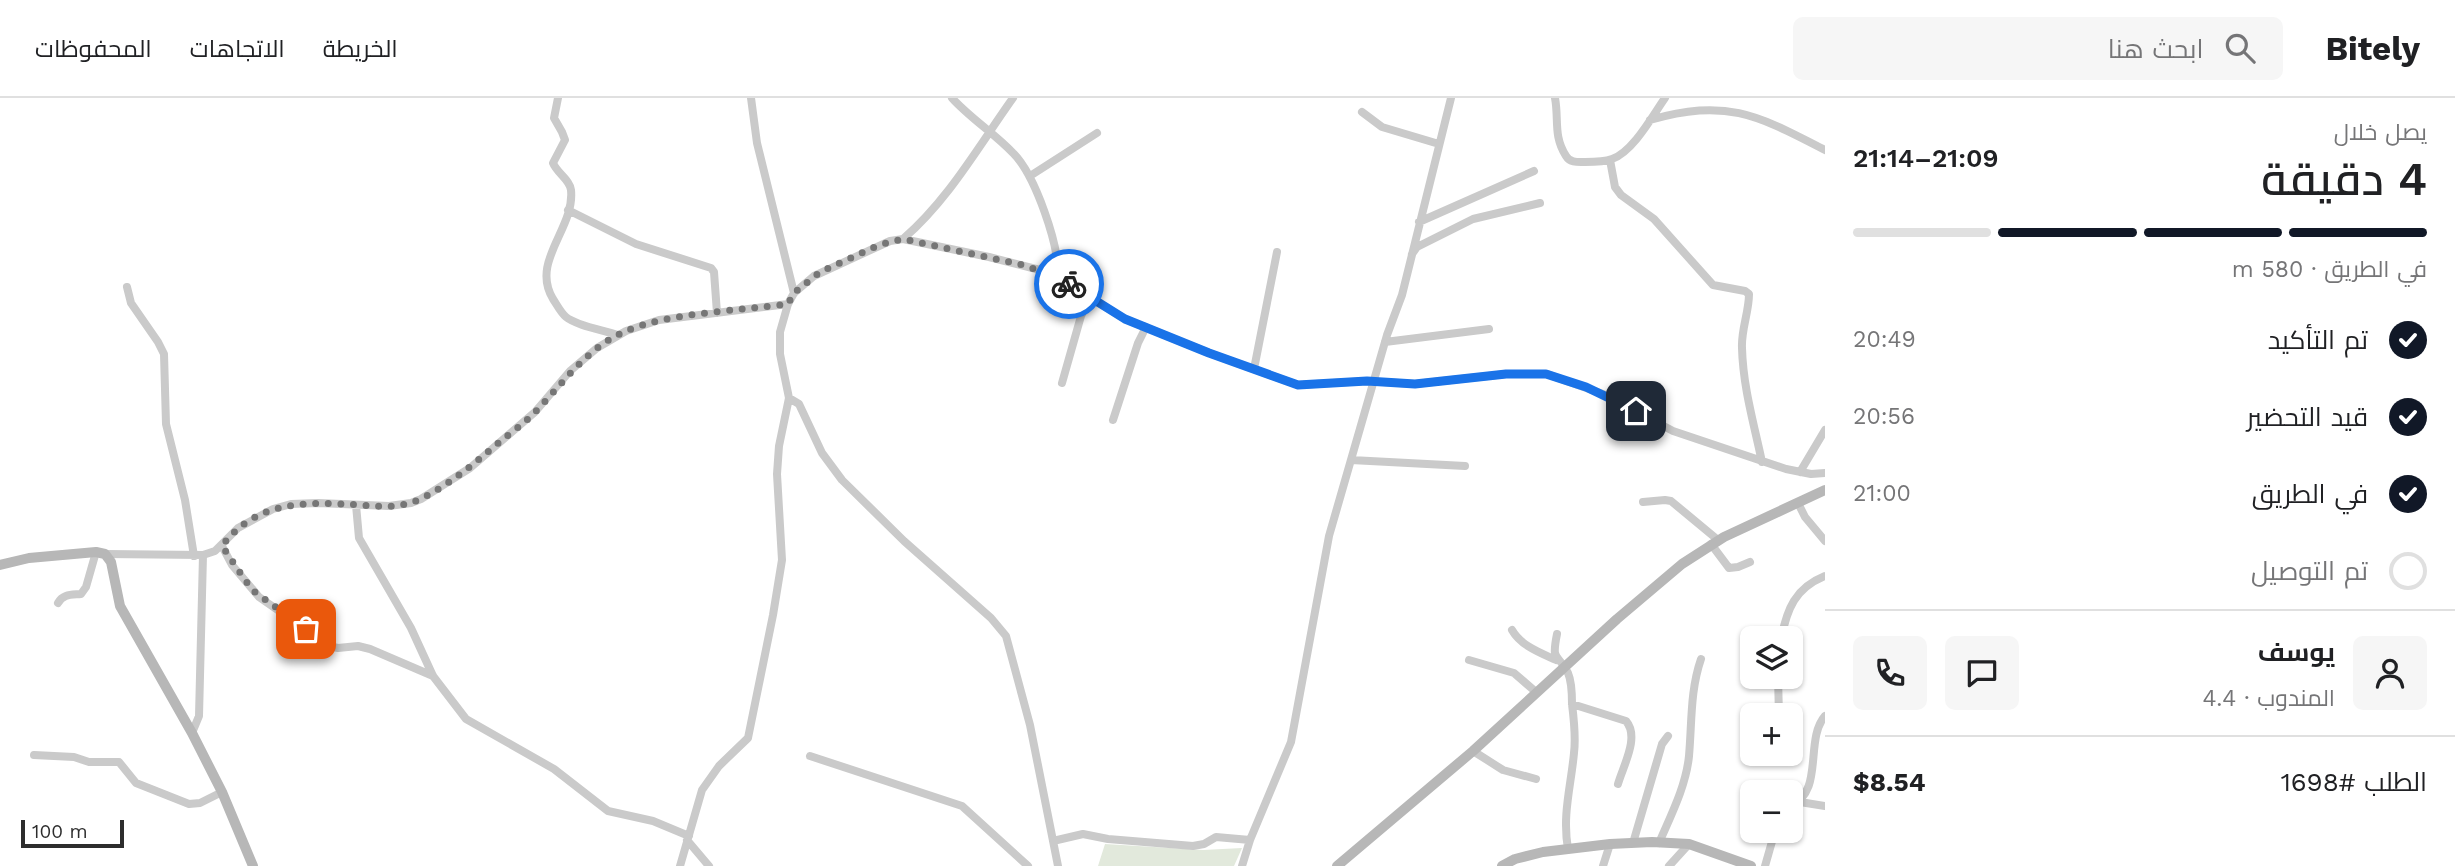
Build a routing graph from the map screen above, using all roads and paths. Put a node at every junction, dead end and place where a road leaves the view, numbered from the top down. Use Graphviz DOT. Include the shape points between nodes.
graph roads {
  1 [pos="558,98"];
  2 [pos="751,98"];
  3 [pos="1013,98"];
  4 [pos="1451,98"];
  5 [pos="1555,98"];
  6 [pos="1665,98"];
  7 [pos="956,100"];
  8 [pos="1362,112"];
  9 [pos="1650,120"];
  10 [pos="990,133"];
  11 [pos="1097,133"];
  12 [pos="1439,144"];
  13 [pos="1825,149"];
  14 [pos="1610,160"];
  15 [pos="1534,171"];
  16 [pos="1030,176"];
  17 [pos="1540,203"];
  18 [pos="568,209"];
  19 [pos="1419,222"];
  20 [pos="903,239"];
  21 [pos="1277,253"];
  22 [pos="1411,256"];
  23 [pos="1058,278"];
  24 [pos="127,287"];
  25 [pos="794,293"];
  26 [pos="1090,299"];
  27 [pos="788,304"];
  28 [pos="716,313"];
  29 [pos="1146,327"];
  30 [pos="1489,329"];
  31 [pos="618,335"];
  32 [pos="1385,342"];
  33 [pos="1254,369"];
  34 [pos="1375,381"];
  35 [pos="1062,383"];
  36 [pos="789,398"];
  37 [pos="1113,420"];
  38 [pos="1825,430"];
  39 [pos="1351,460"];
  40 [pos="1762,462"];
  41 [pos="1465,466"];
  42 [pos="1800,472"];
  43 [pos="1825,473"];
  44 [pos="1825,490"];
  45 [pos="1643,502"];
  46 [pos="1798,503"];
  47 [pos="356,505"];
  48 [pos="1825,541"];
  49 [pos="1715,542"];
  50 [pos="222,546"];
  51 [pos="100,553"];
  52 [pos="198,555"];
  53 [pos="1750,562"];
  54 [pos="0,565"];
  55 [pos="1825,576"];
  56 [pos="58,603"];
  57 [pos="1784,626"];
  58 [pos="1513,630"];
  59 [pos="1557,634"];
  60 [pos="1701,659"];
  61 [pos="1469,660"];
  62 [pos="1560,663"];
  63 [pos="433,676"];
  64 [pos="1536,692"];
  65 [pos="1572,704"];
  66 [pos="1825,716"];
  67 [pos="192,733"];
  68 [pos="1668,736"];
  69 [pos="1474,751"];
  70 [pos="34,755"];
  71 [pos="810,756"];
  72 [pos="1536,779"];
  73 [pos="1618,784"];
  74 [pos="222,792"];
  75 [pos="1803,798"];
  76 [pos="1803,802"];
  77 [pos="1825,806"];
  78 [pos="688,838"];
  79 [pos="1250,840"];
  80 [pos="1053,841"];
  81 [pos="1633,843"];
  82 [pos="1659,843"];
  83 [pos="1771,843"];
  84 [pos="1609,844"];
  85 [pos="1689,844"];
  86 [pos="1568,849"];
  87 [pos="1535,853"];
  88 [pos="253,866"];
  89 [pos="680,866"];
  90 [pos="709,866"];
  91 [pos="1028,866"];
  92 [pos="1058,866"];
  93 [pos="1242,866"];
  94 [pos="1337,866"];
  95 [pos="1502,866"];
  96 [pos="1530,866"];
  97 [pos="1603,866"];
  98 [pos="1669,866"];
  99 [pos="1751,866"];
  100 [pos="1765,866"];
  1 -- 18 [label="street" via="554,118 565,141 554,163 570,187"];
  2 -- 25 [label="street"];
  3 -- 10 [label="street"];
  4 -- 12 [label="street"];
  5 -- 14 [label="street" via="1557,137 1566,157 1574,162"];
  6 -- 9 [label="street"];
  7 -- 10 [label="street"];
  8 -- 12 [label="street" via="1382,127"];
  9 -- 13 [label="street" via="1690,109 1726,109 1769,122"];
  9 -- 14 [label="street" via="1622,154"];
  10 -- 16 [label="street" via="1012,151"];
  10 -- 20 [label="street" via="946,195"];
  11 -- 16 [label="street"];
  12 -- 19 [label="street"];
  14 -- 40 [label="street" via="1617,191 1654,219 1713,285 1749,294 1742,356"];
  15 -- 19 [label="street"];
  16 -- 23 [label="street" via="1052,240"];
  17 -- 22 [label="street" via="1473,219 1417,247"];
  18 -- 28 [label="street" via="636,244 711,268"];
  18 -- 31 [label="street" via="545,274 547,289 566,317"];
  19 -- 22 [label="street"];
  20 -- 23 [label="street" via="1023,265"];
  20 -- 25 [label="street" via="830,267"];
  21 -- 33 [label="street"];
  22 -- 32 [label="street"];
  23 -- 26 [label="street"];
  24 -- 52 [label="street" via="131,303 164,354 166,424"];
  25 -- 27 [label="street"];
  26 -- 29 [label="street"];
  26 -- 35 [label="street"];
  27 -- 28 [label="street"];
  27 -- 36 [label="street" via="780,345"];
  28 -- 31 [label="street" via="659,320"];
  29 -- 33 [label="street"];
  29 -- 37 [label="street"];
  30 -- 32 [label="street"];
  31 -- 47 [label="street" via="570,371 536,412 456,478 411,503"];
  32 -- 34 [label="street"];
  33 -- 34 [label="street" via="1298,385"];
  34 -- 39 [label="street"];
  34 -- 40 [label="street" via="1415,384 1546,374 1603,394 1673,431"];
  36 -- 78 [label="street" via="776,474 780,579 751,731 702,790"];
  36 -- 80 [label="street" via="799,404 822,453 842,480 1006,636 1030,724"];
  38 -- 42 [label="street"];
  39 -- 41 [label="street"];
  39 -- 79 [label="street" via="1329,536 1291,742"];
  40 -- 42 [label="street"];
  42 -- 43 [label="street"];
  44 -- 46 [label="street"];
  45 -- 49 [label="street" via="1671,501"];
  46 -- 48 [label="street"];
  46 -- 49 [label="street"];
  47 -- 50 [label="street" via="291,504 273,509 237,528"];
  47 -- 63 [label="street" via="359,538"];
  49 -- 53 [label="street" via="1729,568"];
  49 -- 62 [label="street"];
  50 -- 52 [label="street"];
  50 -- 63 [label="street" via="259,597 324,645 370,649"];
  51 -- 52 [label="street"];
  51 -- 54 [label="street"];
  51 -- 56 [label="street" via="81,594 67,595"];
  51 -- 67 [label="street" via="111,562 120,606"];
  52 -- 67 [label="street" via="199,716"];
  55 -- 57 [label="street" via="1794,598"];
  58 -- 62 [label="street" via="1516,637"];
  59 -- 62 [label="street" via="1554,650"];
  60 -- 82 [label="street" via="1692,693 1689,757 1681,792"];
  61 -- 64 [label="street" via="1514,673"];
  62 -- 64 [label="street"];
  62 -- 65 [label="street" via="1570,679"];
  63 -- 78 [label="street" via="466,719 554,769 608,811 653,821"];
  64 -- 69 [label="street"];
  65 -- 73 [label="street" via="1626,721 1631,727 1632,740"];
  65 -- 86 [label="street" via="1575,750 1566,808"];
  66 -- 75 [label="street" via="1810,787"];
  67 -- 74 [label="street"];
  68 -- 81 [label="street"];
  69 -- 72 [label="street" via="1503,771"];
  69 -- 94 [label="street"];
  70 -- 74 [label="street" via="119,762 136,783 189,804"];
  71 -- 91 [label="street" via="962,806"];
  74 -- 88 [label="street"];
  76 -- 77 [label="street"];
  78 -- 89 [label="street"];
  78 -- 90 [label="street"];
  79 -- 80 [label="street" via="1220,836 1193,846 1083,834"];
  79 -- 93 [label="street"];
  80 -- 92 [label="street"];
  81 -- 82 [label="street"];
  81 -- 84 [label="street"];
  82 -- 85 [label="street"];
  83 -- 100 [label="street"];
  84 -- 86 [label="street"];
  84 -- 97 [label="street"];
  85 -- 98 [label="street"];
  85 -- 99 [label="street"];
  86 -- 87 [label="street"];
  87 -- 95 [label="street"];
  87 -- 96 [label="street"];
}
